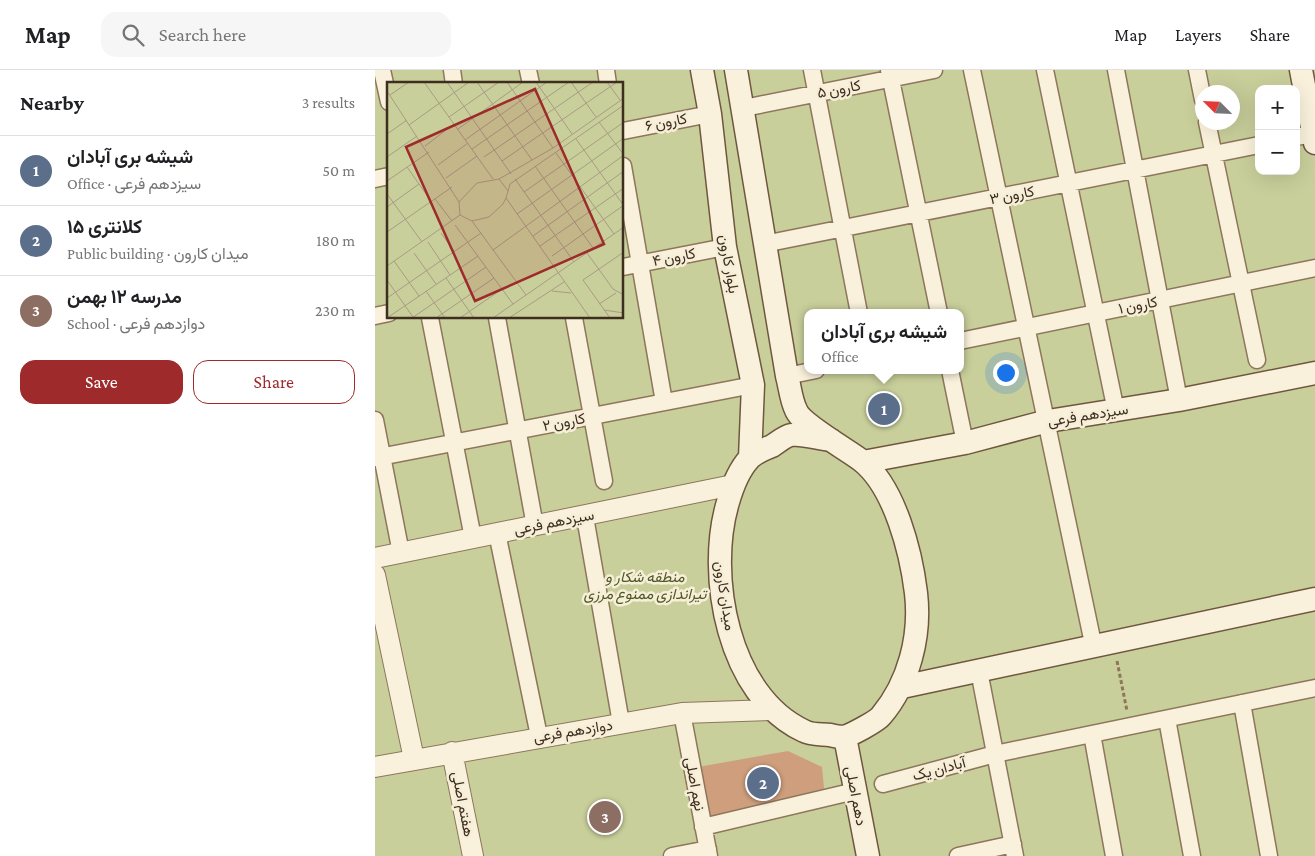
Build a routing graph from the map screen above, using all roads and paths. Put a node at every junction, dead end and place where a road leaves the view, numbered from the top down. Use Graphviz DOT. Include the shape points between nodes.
graph roads {
  1 [pos="383,70"];
  2 [pos="702,70"];
  3 [pos="736,70"];
  4 [pos="811,70"];
  5 [pos="934,70"];
  6 [pos="972,70"];
  7 [pos="1045,70"];
  8 [pos="1116,70"];
  9 [pos="1197,70"];
  10 [pos="1301,70"];
  11 [pos="890,74"];
  12 [pos="1200,85"];
  13 [pos="387,91"];
  14 [pos="816,94"];
  15 [pos="744,108"];
  16 [pos="710,114"];
  17 [pos="1208,130"];
  18 [pos="624,131"];
  19 [pos="1308,138"];
  20 [pos="1255,146"];
  21 [pos="1213,154"];
  22 [pos="1135,170"];
  23 [pos="624,172"];
  24 [pos="1069,183"];
  25 [pos="999,197"];
  26 [pos="918,213"];
  27 [pos="843,229"];
  28 [pos="764,244"];
  29 [pos="725,247"];
  30 [pos="640,264"];
  31 [pos="624,267"];
  32 [pos="1315,268"];
  33 [pos="1239,284"];
  34 [pos="1160,300"];
  35 [pos="858,309"];
  36 [pos="938,309"];
  37 [pos="1096,313"];
  38 [pos="430,319"];
  39 [pos="497,319"];
  40 [pos="574,319"];
  41 [pos="1028,327"];
  42 [pos="964,340"];
  43 [pos="1257,360"];
  44 [pos="804,372"];
  45 [pos="1315,373"];
  46 [pos="951,374"];
  47 [pos="787,376"];
  48 [pos="753,385"];
  49 [pos="1179,400"];
  50 [pos="664,402"];
  51 [pos="1116,411"];
  52 [pos="592,416"];
  53 [pos="375,420"];
  54 [pos="1048,421"];
  55 [pos="518,430"];
  56 [pos="831,440"];
  57 [pos="965,442"];
  58 [pos="454,443"];
  59 [pos="379,457"];
  60 [pos="750,458"];
  61 [pos="863,462"];
  62 [pos="604,481"];
  63 [pos="733,485"];
  64 [pos="585,517"];
  65 [pos="535,526"];
  66 [pos="497,534"];
  67 [pos="473,538"];
  68 [pos="401,553"];
  69 [pos="375,558"];
  70 [pos="375,575"];
  71 [pos="1315,599"];
  72 [pos="1104,645"];
  73 [pos="979,671"];
  74 [pos="903,687"];
  75 [pos="1314,692"];
  76 [pos="1242,703"];
  77 [pos="773,710"];
  78 [pos="681,713"];
  79 [pos="1167,719"];
  80 [pos="621,723"];
  81 [pos="1130,726"];
  82 [pos="1092,734"];
  83 [pos="539,736"];
  84 [pos="845,737"];
  85 [pos="453,752"];
  86 [pos="995,754"];
  87 [pos="414,759"];
  88 [pos="375,767"];
  89 [pos="883,784"];
  90 [pos="855,791"];
  91 [pos="703,826"];
  92 [pos="1014,850"];
  93 [pos="708,852"];
  94 [pos="473,856"];
  95 [pos="671,856"];
  96 [pos="867,856"];
  97 [pos="958,856"];
  98 [pos="1114,856"];
  99 [pos="1192,856"];
  100 [pos="1269,856"];
  1 -- 13 [label="street"];
  2 -- 16 [label="main road, بلوار کارون"];
  3 -- 15 [label="main road"];
  4 -- 14 [label="street"];
  5 -- 11 [label="street, کارون ۵"];
  6 -- 25 [label="street"];
  7 -- 24 [label="street"];
  8 -- 22 [label="street"];
  9 -- 12 [label="street"];
  10 -- 19 [label="main road"];
  11 -- 14 [label="street, کارون ۵"];
  11 -- 26 [label="street"];
  14 -- 15 [label="street, کارون ۵"];
  14 -- 27 [label="street"];
  15 -- 28 [label="main road"];
  16 -- 18 [label="street, کارون ۶"];
  16 -- 29 [label="main road, بلوار کارون"];
  17 -- 21 [label="street"];
  20 -- 21 [label="street, کارون ۳"];
  21 -- 22 [label="street, کارون ۳"];
  21 -- 33 [label="street"];
  22 -- 24 [label="street, کارون ۳"];
  22 -- 34 [label="street"];
  23 -- 30 [label="street"];
  24 -- 25 [label="street, کارون ۳"];
  24 -- 37 [label="street"];
  25 -- 26 [label="street, کارون ۳"];
  25 -- 41 [label="street"];
  26 -- 27 [label="street, کارون ۳"];
  26 -- 36 [label="street"];
  27 -- 28 [label="street, کارون ۳"];
  27 -- 35 [label="street"];
  28 -- 47 [label="main road"];
  29 -- 30 [label="street, کارون ۴"];
  29 -- 48 [label="main road, بلوار کارون"];
  30 -- 31 [label="street, کارون ۴"];
  30 -- 50 [label="street"];
  32 -- 33 [label="street, کارون ۱"];
  33 -- 34 [label="street, کارون ۱"];
  33 -- 43 [label="street"];
  34 -- 37 [label="street, کارون ۱"];
  34 -- 49 [label="street"];
  37 -- 41 [label="street, کارون ۱"];
  37 -- 51 [label="street"];
  38 -- 58 [label="street"];
  39 -- 55 [label="street"];
  40 -- 52 [label="street"];
  41 -- 42 [label="street, کارون ۱"];
  41 -- 54 [label="street"];
  44 -- 47 [label="street"];
  45 -- 49 [label="main road, سیزدهم فرعی"];
  46 -- 57 [label="street"];
  47 -- 56 [label="main road" via="796,412"];
  48 -- 50 [label="street, کارون ۲"];
  48 -- 60 [label="main road, بلوار کارون"];
  49 -- 51 [label="main road, سیزدهم فرعی"];
  50 -- 52 [label="street, کارون ۲"];
  51 -- 54 [label="main road, سیزدهم فرعی"];
  52 -- 55 [label="street, کارون ۲"];
  52 -- 62 [label="street"];
  53 -- 59 [label="street"];
  54 -- 57 [label="main road, سیزدهم فرعی"];
  54 -- 72 [label="street"];
  55 -- 58 [label="street, کارون ۲"];
  55 -- 65 [label="street"];
  56 -- 60 [label="main road, میدان کارون" via="791,435"];
  56 -- 61 [label="main road, میدان کارون"];
  57 -- 61 [label="main road, سیزدهم فرعی"];
  58 -- 59 [label="street, کارون ۲"];
  58 -- 67 [label="street"];
  59 -- 68 [label="street"];
  60 -- 63 [label="main road, میدان کارون"];
  61 -- 74 [label="main road, میدان کارون" via="884,490 898,518 907,544 916,594 913,652"];
  63 -- 64 [label="street, سیزدهم فرعی"];
  63 -- 77 [label="main road, میدان کارون" via="723,520 719,578 728,628 737,654 751,682"];
  64 -- 65 [label="street, سیزدهم فرعی"];
  64 -- 80 [label="street"];
  65 -- 66 [label="street, سیزدهم فرعی"];
  66 -- 67 [label="street, سیزدهم فرعی"];
  66 -- 83 [label="street"];
  67 -- 68 [label="street, سیزدهم فرعی"];
  68 -- 69 [label="street, سیزدهم فرعی"];
  70 -- 87 [label="street"];
  71 -- 72 [label="main road"];
  72 -- 73 [label="main road"];
  72 -- 81 [label="path"];
  73 -- 74 [label="main road"];
  73 -- 86 [label="street"];
  74 -- 84 [label="main road, میدان کارون" via="880,719"];
  75 -- 76 [label="street, آبادان یک"];
  76 -- 79 [label="street, آبادان یک"];
  76 -- 100 [label="street"];
  77 -- 78 [label="street, دوازدهم فرعی"];
  77 -- 84 [label="main road, میدان کارون" via="805,732"];
  78 -- 80 [label="street, دوازدهم فرعی"];
  78 -- 91 [label="street, نهم اصلی"];
  79 -- 81 [label="street, آبادان یک"];
  79 -- 99 [label="street"];
  80 -- 83 [label="street, دوازدهم فرعی"];
  81 -- 82 [label="street, آبادان یک"];
  82 -- 86 [label="street, آبادان یک"];
  82 -- 98 [label="street"];
  83 -- 85 [label="street, دوازدهم فرعی"];
  84 -- 90 [label="main road, دهم اصلی"];
  85 -- 87 [label="street, دوازدهم فرعی"];
  85 -- 94 [label="street, هفتم اصلی"];
  86 -- 89 [label="street, آبادان یک"];
  86 -- 92 [label="street"];
  87 -- 88 [label="street, دوازدهم فرعی"];
  90 -- 91 [label="street"];
  90 -- 96 [label="main road, دهم اصلی"];
  91 -- 93 [label="street, نهم اصلی"];
  92 -- 97 [label="street"];
  93 -- 95 [label="street"];
}
